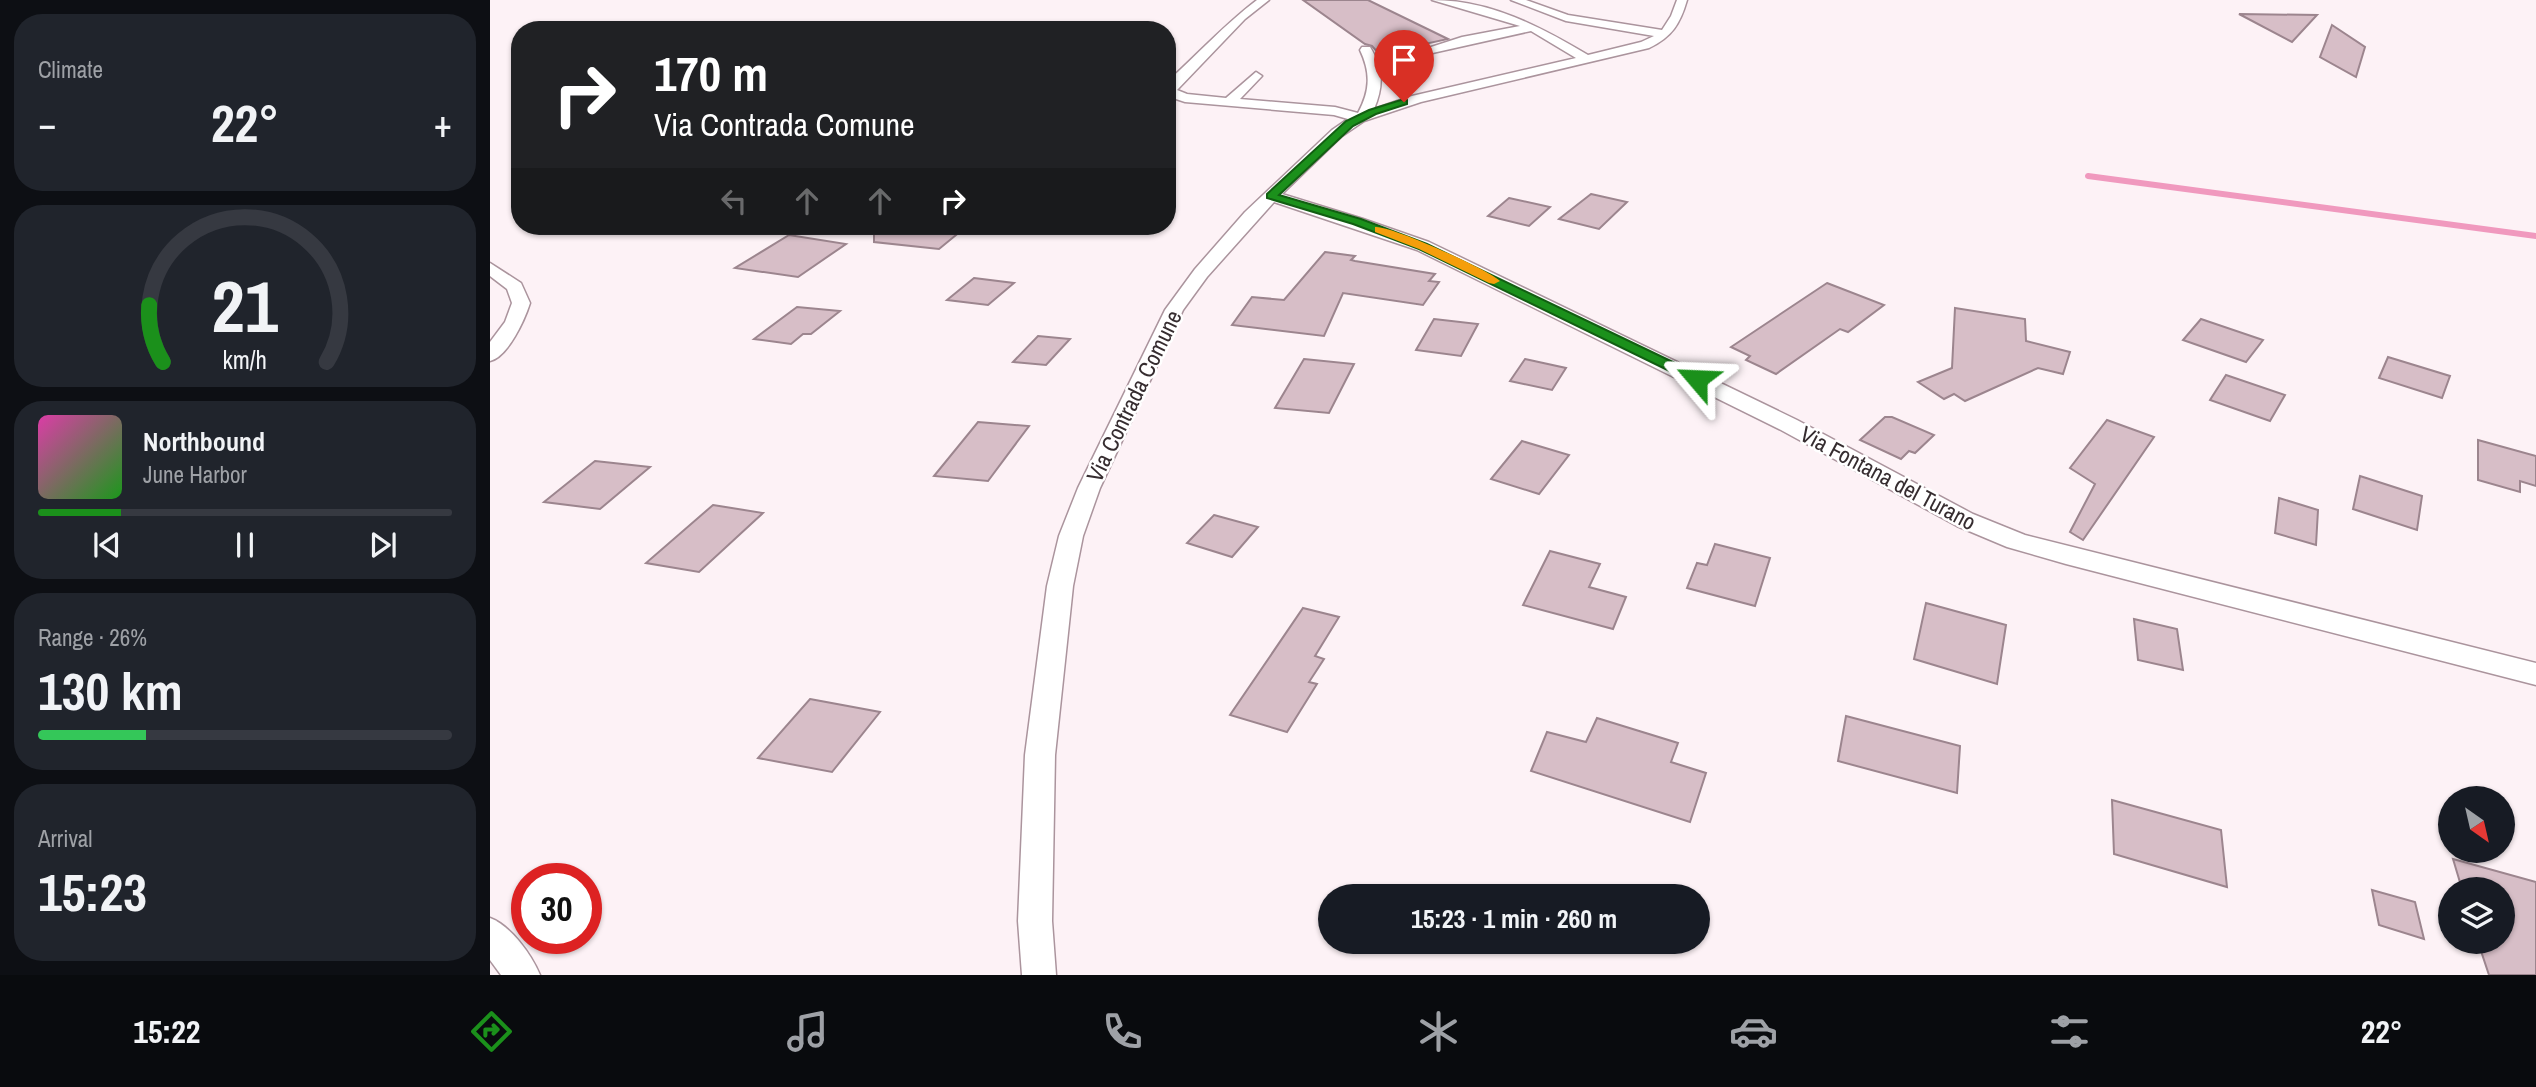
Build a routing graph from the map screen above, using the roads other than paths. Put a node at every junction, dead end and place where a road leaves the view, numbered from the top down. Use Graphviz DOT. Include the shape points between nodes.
graph roads {
  1 [pos="1264,0"];
  2 [pos="1437,0"];
  3 [pos="1516,0"];
  4 [pos="1682,0"];
  5 [pos="1534,27"];
  6 [pos="1666,34"];
  7 [pos="1366,50"];
  8 [pos="1432,51"];
  9 [pos="1587,59"];
  10 [pos="1256,76"];
  11 [pos="1176,81"];
  12 [pos="1176,97"];
  13 [pos="1230,101"];
  14 [pos="1362,117"];
  15 [pos="1271,196"];
  16 [pos="490,268"];
  17 [pos="490,355"];
  18 [pos="2536,674"];
  19 [pos="490,934"];
  20 [pos="523,975"];
  21 [pos="1039,975"];
  1 -- 11 [label="street"];
  2 -- 5 [label="street"];
  3 -- 6 [label="street" via="1566,18"];
  4 -- 6 [label="street" via="1675,24"];
  5 -- 8 [label="street"];
  5 -- 9 [label="street"];
  6 -- 9 [label="street, Via Contrada Comune" via="1637,47"];
  7 -- 14 [label="street" via="1378,80 1375,96"];
  9 -- 14 [label="street, Via Contrada Comune" via="1417,99"];
  10 -- 13 [label="street"];
  12 -- 13 [label="street"];
  13 -- 14 [label="street"];
  14 -- 15 [label="street, Via Contrada Comune" via="1337,133"];
  15 -- 18 [label="street, Via Fontana del Turano" via="1423,246 1765,413 1999,535 2066,556"];
  15 -- 21 [label="street, Via Contrada Comune" via="1243,223 1168,318 1071,536 1053,632 1041,745 1035,909"];
  16 -- 17 [label="street" via="515,287 522,303 514,323"];
  19 -- 20 [label="street"];
}
